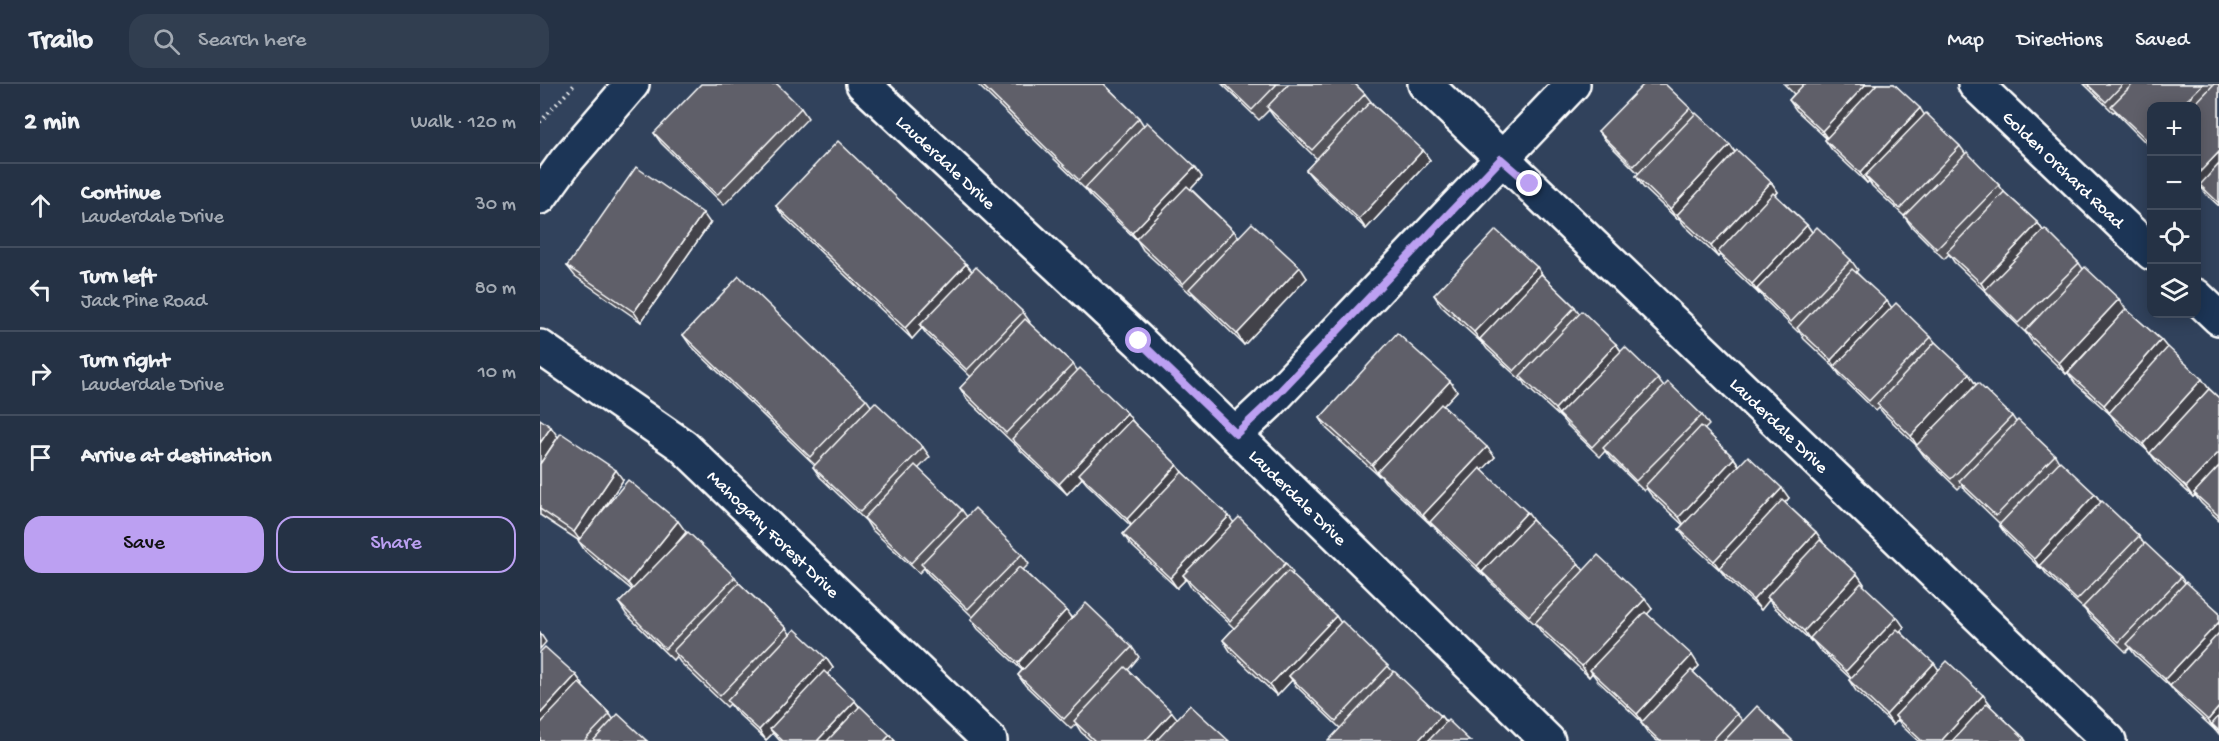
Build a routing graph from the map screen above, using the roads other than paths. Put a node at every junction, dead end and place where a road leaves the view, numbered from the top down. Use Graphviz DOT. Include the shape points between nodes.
graph roads {
  1 [pos="632,84"];
  2 [pos="863,84"];
  3 [pos="1425,84"];
  4 [pos="1573,84"];
  5 [pos="1975,84"];
  6 [pos="1501,159"];
  7 [pos="540,197"];
  8 [pos="2147,249"];
  9 [pos="2201,301"];
  10 [pos="2219,318"];
  11 [pos="540,347"];
  12 [pos="1236,434"];
  13 [pos="990,741"];
  14 [pos="1548,741"];
  15 [pos="2109,741"];
  1 -- 7 [label="street"];
  2 -- 12 [label="street, Lauderdale Drive"];
  3 -- 6 [label="street, Lauderdale Drive"];
  4 -- 6 [label="street"];
  5 -- 8 [label="street, Golden Orchard Road"];
  6 -- 12 [label="street"];
  6 -- 15 [label="street, Lauderdale Drive"];
  9 -- 10 [label="street"];
  11 -- 13 [label="street, Mahogany Forest Drive" via="683,446"];
  12 -- 14 [label="street, Lauderdale Drive"];
}
